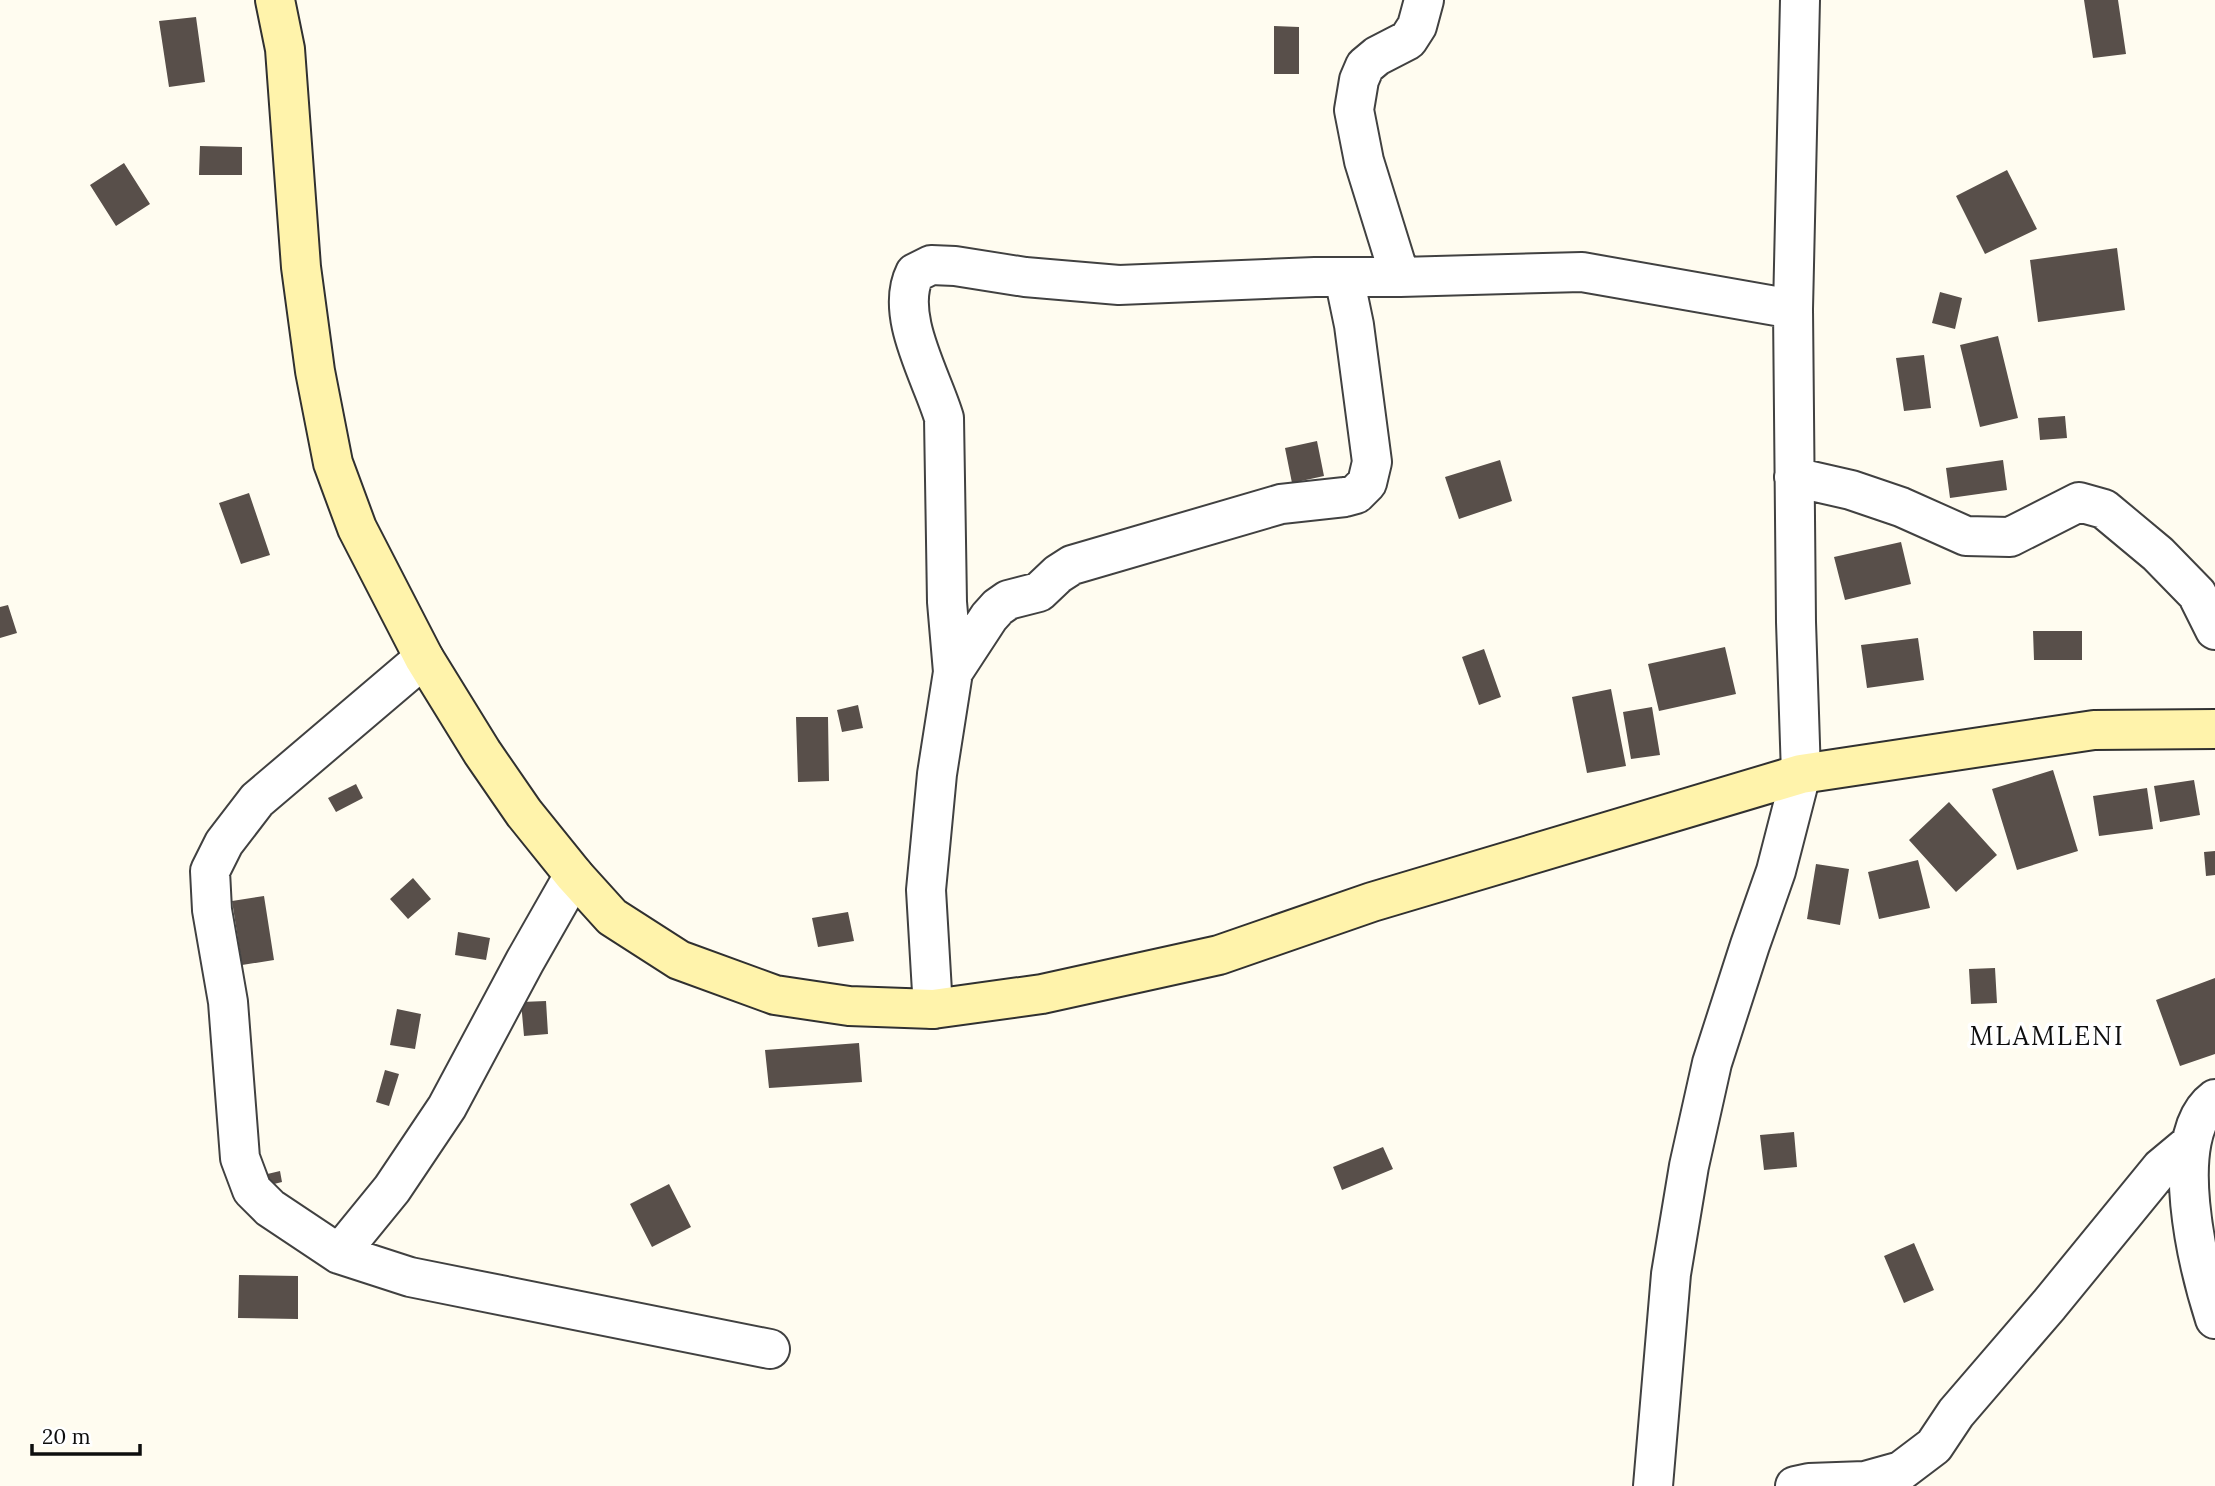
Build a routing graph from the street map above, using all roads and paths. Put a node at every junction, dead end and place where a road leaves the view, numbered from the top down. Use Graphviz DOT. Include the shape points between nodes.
graph roads {
  1 [pos="275,0"];
  2 [pos="1424,0"];
  3 [pos="1800,0"];
  4 [pos="1344,277"];
  5 [pos="1400,277"];
  6 [pos="1793,309"];
  7 [pos="1794,477"];
  8 [pos="2215,630"];
  9 [pos="424,658"];
  10 [pos="953,672"];
  11 [pos="2215,729"];
  12 [pos="1801,774"];
  13 [pos="574,875"];
  14 [pos="933,1009"];
  15 [pos="2215,1099"];
  16 [pos="2191,1143"];
  17 [pos="339,1254"];
  18 [pos="2215,1320"];
  19 [pos="770,1349"];
  20 [pos="1653,1486"];
  21 [pos="1795,1486"];
  1 -- 9 [label="main road" via="285,49 301,267 333,463 357,528"];
  2 -- 5 [label="street" via="1408,40 1365,66 1353,110"];
  3 -- 6 [label="street"];
  4 -- 5 [label="street"];
  4 -- 10 [label="street" via="1372,462 1367,483 1346,498 1281,504 1072,565 1039,592 998,607"];
  4 -- 10 [label="street" via="1119,285 955,266 932,265 915,273 909,284 914,332 944,418 946,575"];
  5 -- 6 [label="street" via="1582,272"];
  6 -- 7 [label="street"];
  7 -- 8 [label="street" via="1851,489 1966,536 2010,537 2079,502 2104,509 2197,594"];
  7 -- 12 [label="street"];
  9 -- 13 [label="main road" via="524,813"];
  9 -- 17 [label="street" via="257,800 224,843 210,871 228,1002 240,1158 252,1190 270,1208"];
  10 -- 14 [label="street" via="926,890"];
  11 -- 12 [label="main road" via="2094,730"];
  12 -- 14 [label="main road" via="1384,898 1219,955 1042,994"];
  12 -- 20 [label="street" via="1776,871 1712,1063 1689,1166 1671,1274"];
  13 -- 14 [label="main road" via="612,916 679,960 775,995 849,1006"];
  13 -- 17 [label="street" via="447,1107 392,1189"];
  15 -- 16 [label="street" via="2198,1119"];
  16 -- 18 [label="street" via="2191,1225"];
  16 -- 21 [label="street" via="2161,1168 1956,1413 1934,1446 1901,1471 1865,1481"];
  17 -- 19 [label="street" via="410,1277"];
}
